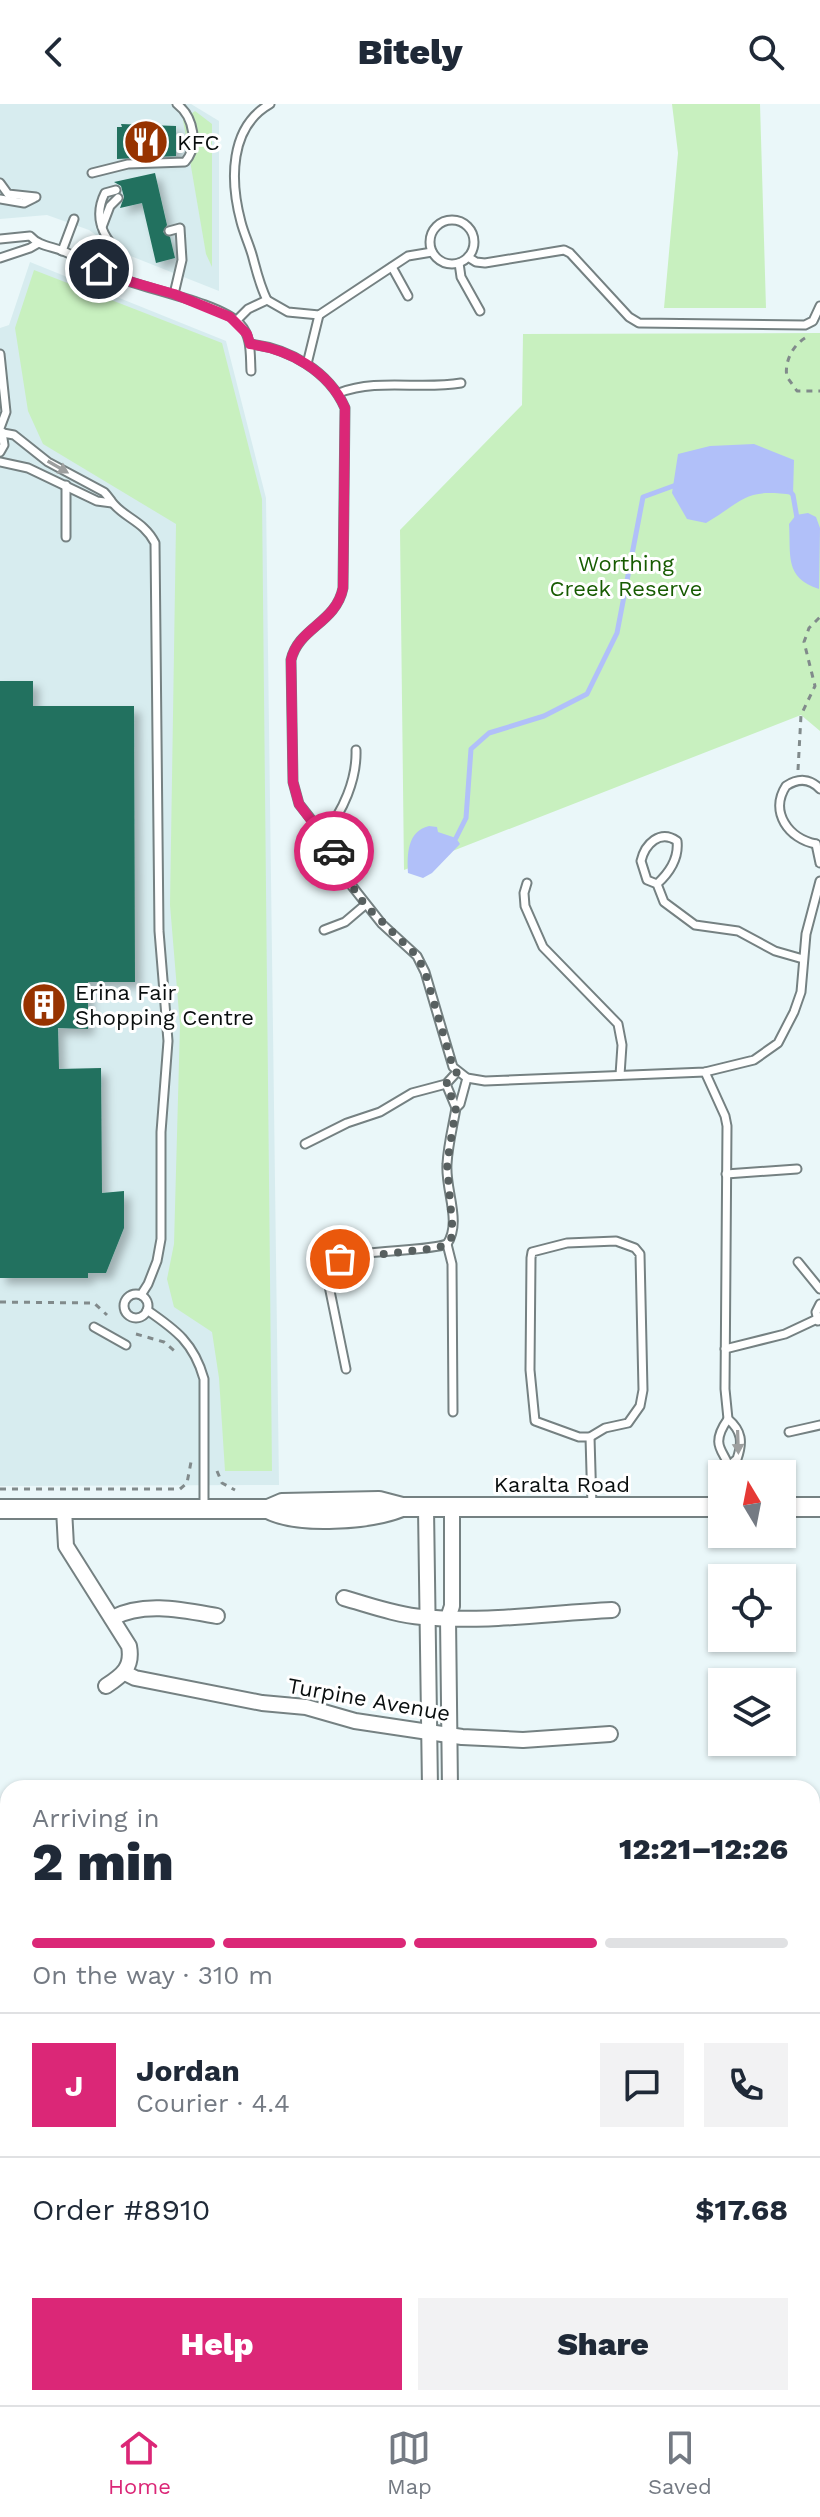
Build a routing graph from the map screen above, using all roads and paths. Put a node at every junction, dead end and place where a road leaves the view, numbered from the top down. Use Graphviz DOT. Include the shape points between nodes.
graph roads {
  1 [pos="177,104"];
  2 [pos="270,104"];
  3 [pos="92,173"];
  4 [pos="0,183"];
  5 [pos="117,194"];
  6 [pos="0,199"];
  7 [pos="74,219"];
  8 [pos="169,231"];
  9 [pos="0,239"];
  10 [pos="37,244"];
  11 [pos="62,251"];
  12 [pos="432,252"];
  13 [pos="468,257"];
  14 [pos="0,258"];
  15 [pos="459,263"];
  16 [pos="392,267"];
  17 [pos="111,274"];
  18 [pos="174,294"];
  19 [pos="408,296"];
  20 [pos="267,300"];
  21 [pos="820,306"];
  22 [pos="480,311"];
  23 [pos="319,315"];
  24 [pos="236,321"];
  25 [pos="812,336"];
  26 [pos="250,344"];
  27 [pos="0,354"];
  28 [pos="307,364"];
  29 [pos="251,371"];
  30 [pos="461,383"];
  31 [pos="820,391"];
  32 [pos="339,393"];
  33 [pos="1,430"];
  34 [pos="0,452"];
  35 [pos="0,462"];
  36 [pos="66,485"];
  37 [pos="112,503"];
  38 [pos="66,537"];
  39 [pos="820,617"];
  40 [pos="356,750"];
  41 [pos="798,780"];
  42 [pos="820,789"];
  43 [pos="324,834"];
  44 [pos="818,842"];
  45 [pos="820,863"];
  46 [pos="820,881"];
  47 [pos="527,883"];
  48 [pos="657,884"];
  49 [pos="365,905"];
  50 [pos="324,930"];
  51 [pos="803,959"];
  52 [pos="457,1072"];
  53 [pos="705,1072"];
  54 [pos="620,1075"];
  55 [pos="467,1078"];
  56 [pos="446,1084"];
  57 [pos="456,1108"];
  58 [pos="305,1144"];
  59 [pos="797,1169"];
  60 [pos="726,1174"];
  61 [pos="447,1244"];
  62 [pos="798,1262"];
  63 [pos="820,1289"];
  64 [pos="141,1295"];
  65 [pos="0,1302"];
  66 [pos="820,1304"];
  67 [pos="147,1310"];
  68 [pos="107,1315"];
  69 [pos="818,1321"];
  70 [pos="94,1327"];
  71 [pos="136,1334"];
  72 [pos="126,1345"];
  73 [pos="725,1349"];
  74 [pos="183,1360"];
  75 [pos="346,1369"];
  76 [pos="453,1412"];
  77 [pos="728,1419"];
  78 [pos="820,1425"];
  79 [pos="789,1432"];
  80 [pos="590,1437"];
  81 [pos="726,1460"];
  82 [pos="736,1460"];
  83 [pos="217,1461"];
  84 [pos="0,1489"];
  85 [pos="182,1489"];
  86 [pos="248,1491"];
  87 [pos="708,1507"];
  88 [pos="796,1507"];
  89 [pos="820,1507"];
  90 [pos="204,1508"];
  91 [pos="426,1508"];
  92 [pos="452,1508"];
  93 [pos="592,1508"];
  94 [pos="0,1509"];
  95 [pos="64,1509"];
  96 [pos="344,1598"];
  97 [pos="612,1610"];
  98 [pos="217,1616"];
  99 [pos="112,1618"];
  100 [pos="429,1618"];
  101 [pos="448,1618"];
  102 [pos="125,1673"];
  103 [pos="106,1686"];
  104 [pos="430,1733"];
  105 [pos="610,1734"];
  106 [pos="449,1736"];
  107 [pos="430,1780"];
  108 [pos="450,1780"];
  1 -- 3 [label="lane" via="186,112 194,138 185,162 128,164"];
  2 -- 20 [label="lane" via="244,128 236,155 238,212"];
  4 -- 6 [label="lane" via="8,194 36,197 24,203"];
  5 -- 17 [label="lane" via="105,193 99,206 102,227 118,251"];
  7 -- 11 [label="lane"];
  8 -- 18 [label="lane" via="180,228 182,260"];
  9 -- 10 [label="lane" via="30,236"];
  10 -- 11 [label="lane"];
  10 -- 14 [label="lane"];
  11 -- 17 [label="lane"];
  12 -- 13 [label="lane" via="431,234 454,220 474,239"];
  12 -- 15 [label="lane" via="439,260"];
  12 -- 16 [label="lane" via="408,256"];
  13 -- 15 [label="lane"];
  13 -- 21 [label="lane" via="485,263 564,250 639,323 805,325"];
  15 -- 22 [label="lane"];
  16 -- 19 [label="lane"];
  16 -- 23 [label="lane"];
  17 -- 18 [label="lane"];
  18 -- 24 [label="lane"];
  20 -- 23 [label="lane" via="288,312"];
  20 -- 24 [label="lane"];
  23 -- 28 [label="lane"];
  24 -- 26 [label="lane"];
  25 -- 31 [label="path" via="800,341 785,371 797,391"];
  26 -- 28 [label="lane" via="274,347"];
  26 -- 29 [label="lane"];
  27 -- 33 [label="lane" via="6,412"];
  28 -- 32 [label="lane"];
  30 -- 32 [label="lane" via="364,386"];
  32 -- 43 [label="lane" via="347,424 343,588 331,615 300,641 291,660 295,797"];
  33 -- 34 [label="lane"];
  33 -- 37 [label="lane, one-way" via="104,492"];
  35 -- 36 [label="lane"];
  36 -- 37 [label="lane"];
  36 -- 38 [label="lane"];
  37 -- 64 [label="lane" via="146,529 156,550 159,931 168,1041 161,1239"];
  39 -- 41 [label="path" via="804,642 815,686 801,715"];
  40 -- 43 [label="lane" via="355,778"];
  41 -- 42 [label="lane" via="814,782"];
  41 -- 44 [label="lane" via="781,793 781,812 794,837"];
  43 -- 49 [label="lane"];
  44 -- 45 [label="lane"];
  46 -- 51 [label="lane"];
  47 -- 54 [label="lane" via="525,906 543,947 618,1024"];
  48 -- 48 [label="lane" via="647,880 641,861 649,844 668,836 677,841 677,852"];
  48 -- 51 [label="lane" via="664,902 695,925 738,931"];
  49 -- 50 [label="lane" via="345,922"];
  49 -- 52 [label="lane" via="417,956"];
  51 -- 53 [label="lane" via="801,992 778,1043 754,1060"];
  52 -- 55 [label="lane"];
  52 -- 56 [label="lane"];
  53 -- 54 [label="lane"];
  53 -- 60 [label="lane" via="725,1116"];
  54 -- 55 [label="lane"];
  55 -- 57 [label="lane"];
  56 -- 57 [label="lane"];
  56 -- 58 [label="lane" via="412,1093"];
  57 -- 61 [label="lane" via="447,1164 453,1235"];
  59 -- 60 [label="lane"];
  60 -- 73 [label="lane"];
  61 -- 75 [label="lane" via="346,1256 335,1263 329,1286"];
  61 -- 76 [label="lane" via="452,1264"];
  62 -- 63 [label="lane"];
  64 -- 67 [label="lane"];
  64 -- 67 [label="lane" via="129,1296 124,1310 135,1319"];
  65 -- 68 [label="path" via="94,1303"];
  66 -- 69 [label="lane"];
  67 -- 90 [label="lane" via="189,1345 204,1379"];
  69 -- 73 [label="lane"];
  70 -- 72 [label="lane"];
  71 -- 74 [label="path" via="164,1342"];
  73 -- 77 [label="lane"];
  77 -- 81 [label="lane" via="719,1440"];
  77 -- 82 [label="lane, one-way" via="738,1427 741,1439"];
  78 -- 79 [label="lane"];
  80 -- 80 [label="lane" via="535,1421 531,1258 532,1252 567,1243 616,1241 640,1254 642,1399 628,1423"];
  80 -- 93 [label="lane"];
  83 -- 86 [label="path" via="224,1486"];
  84 -- 85 [label="path"];
  87 -- 93 [label="street, Karalta Road"];
  88 -- 89 [label="street"];
  90 -- 91 [label="street, Karalta Road" via="379,1501"];
  90 -- 95 [label="street, Karalta Road"];
  91 -- 92 [label="street, Karalta Road"];
  91 -- 100 [label="street"];
  92 -- 93 [label="street, Karalta Road"];
  92 -- 101 [label="street"];
  94 -- 95 [label="street, Karalta Road"];
  95 -- 99 [label="street" via="66,1546"];
  96 -- 100 [label="street"];
  97 -- 101 [label="street" via="538,1618"];
  98 -- 99 [label="street" via="143,1609"];
  99 -- 102 [label="street" via="129,1646"];
  100 -- 101 [label="street"];
  100 -- 104 [label="street"];
  101 -- 106 [label="street"];
  102 -- 103 [label="street"];
  102 -- 104 [label="street, Turpine Avenue"];
  104 -- 106 [label="street, Turpine Avenue"];
  104 -- 107 [label="street"];
  105 -- 106 [label="street, Turpine Avenue" via="508,1740"];
  106 -- 108 [label="street"];
}
